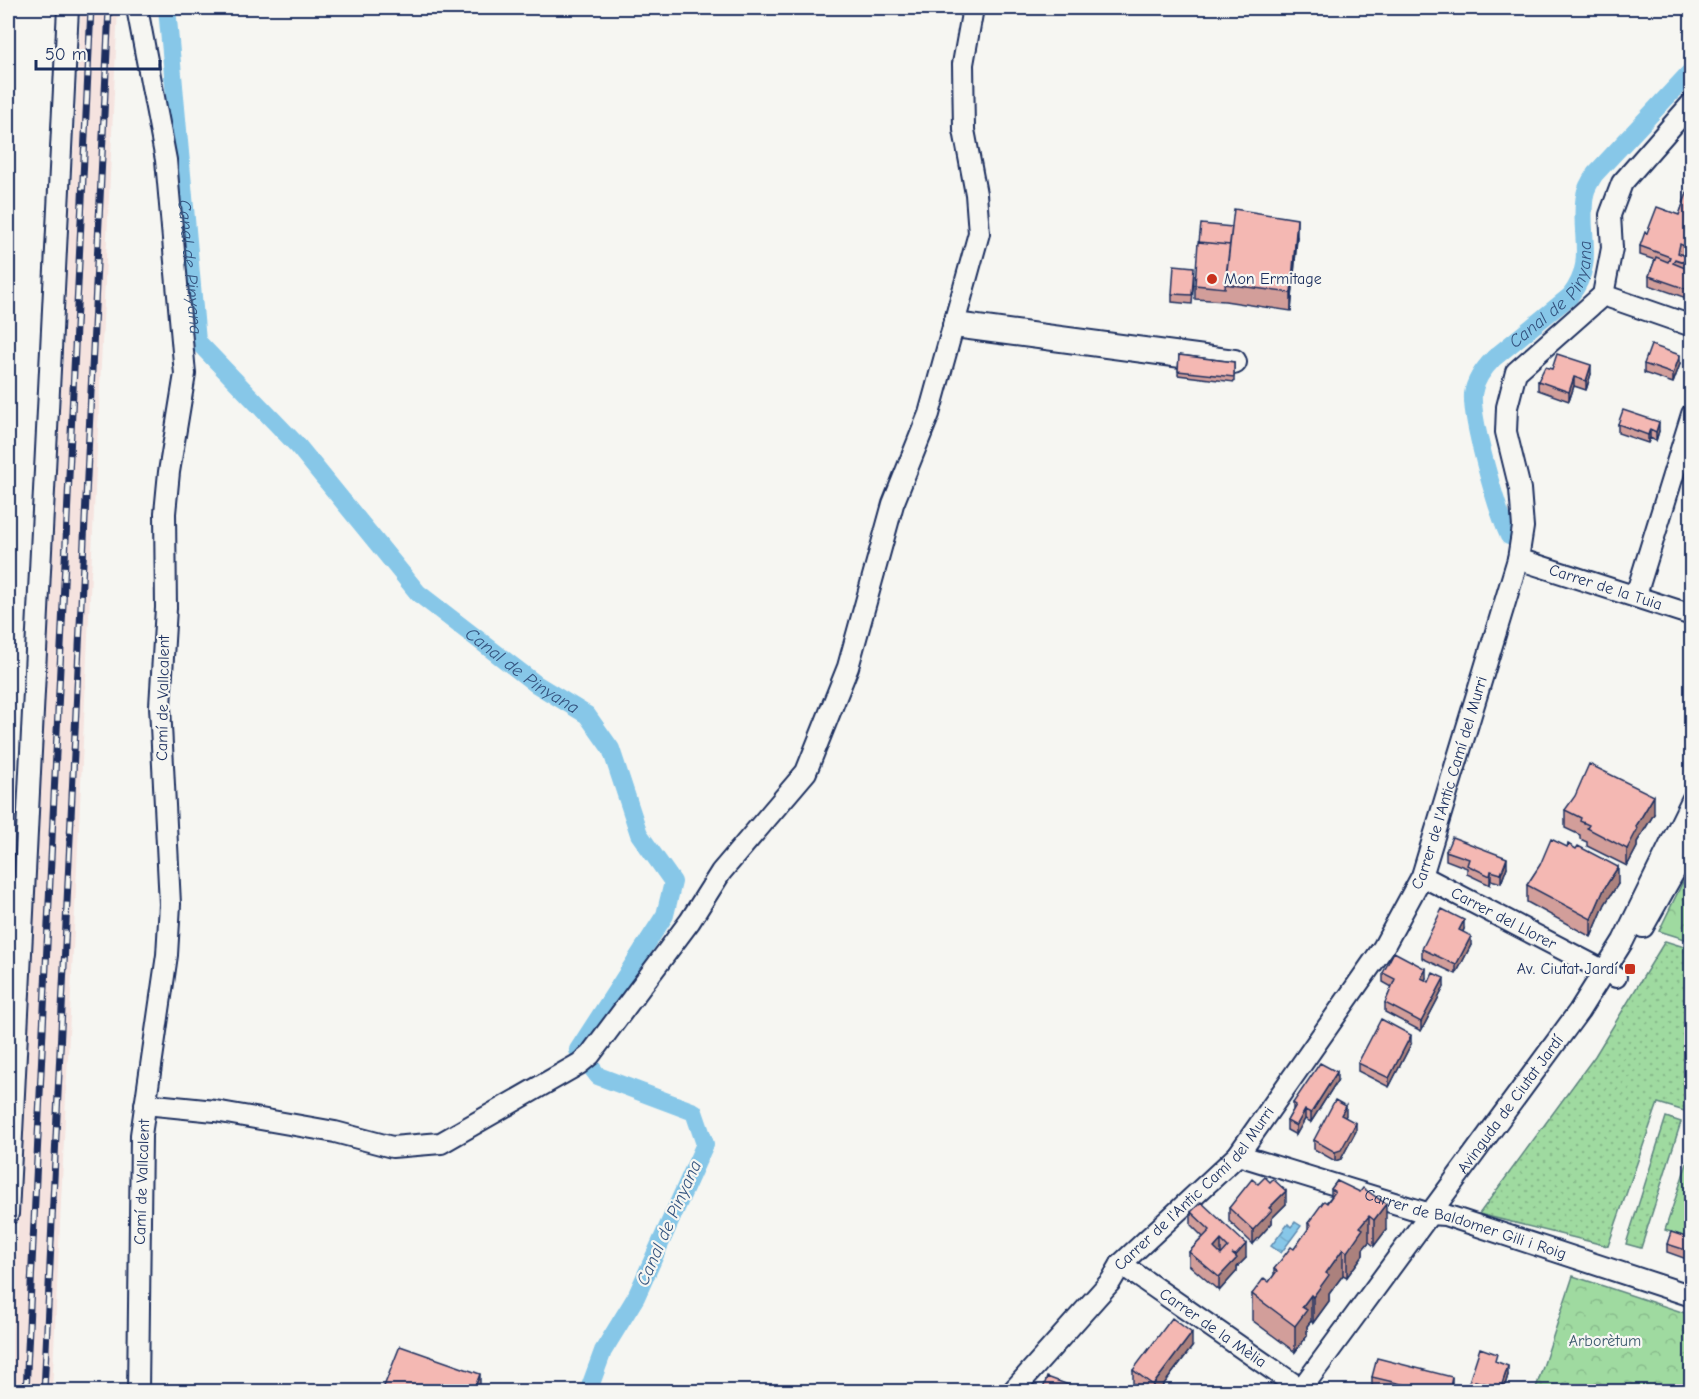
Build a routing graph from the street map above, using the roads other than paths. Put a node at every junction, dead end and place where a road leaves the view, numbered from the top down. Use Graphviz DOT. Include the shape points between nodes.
graph roads {
  1 [pos="68,8"];
  2 [pos="137,8"];
  3 [pos="973,8"];
  4 [pos="1692,104"];
  5 [pos="1603,295"];
  6 [pos="955,325"];
  7 [pos="1692,326"];
  8 [pos="1234,362"];
  9 [pos="1692,414"];
  10 [pos="1518,559"];
  11 [pos="1636,595"];
  12 [pos="1692,615"];
  13 [pos="1692,800"];
  14 [pos="1692,840"];
  15 [pos="1422,876"];
  16 [pos="1611,974"];
  17 [pos="145,1104"];
  18 [pos="1238,1155"];
  19 [pos="8,1214"];
  20 [pos="1437,1215"];
  21 [pos="1121,1263"];
  22 [pos="1692,1296"];
  23 [pos="1305,1391"];
  24 [pos="138,1392"];
  25 [pos="1012,1392"];
  1 -- 19 [label="street"];
  2 -- 17 [label="street, Camí de Vallcalent" via="166,160 185,374 165,513 166,608 160,706 170,904 168,945"];
  3 -- 6 [label="street" via="963,64 964,130 979,232"];
  4 -- 5 [label="street" via="1615,196 1610,215 1611,264"];
  5 -- 7 [label="street"];
  5 -- 10 [label="street, Carrer de l'Antic Camí del Murri" via="1516,372 1506,432 1520,489 1523,527"];
  6 -- 8 [label="street"];
  6 -- 17 [label="street" via="929,414 893,504 848,667 806,772 721,872 690,921 584,1060 441,1143 392,1147 324,1130 215,1111"];
  9 -- 11 [label="street"];
  10 -- 11 [label="street, Carrer de la Tuia"];
  10 -- 15 [label="street, Carrer de l'Antic Camí del Murri"];
  11 -- 12 [label="street, Carrer de la Tuia"];
  13 -- 16 [label="street, Avinguda de Ciutat Jardí" via="1623,941"];
  14 -- 16 [label="street, Avinguda de Ciutat Jardí"];
  15 -- 16 [label="street, Carrer del Llorer"];
  15 -- 18 [label="street, Carrer de l'Antic Camí del Murri" via="1383,948"];
  16 -- 20 [label="street, Avinguda de Ciutat Jardí" via="1580,1011"];
  17 -- 24 [label="street, Camí de Vallcalent" via="141,1135"];
  18 -- 20 [label="street, Carrer de Baldomer Gili i Roig"];
  18 -- 21 [label="street, Carrer de l'Antic Camí del Murri"];
  20 -- 22 [label="street, Carrer de Baldomer Gili i Roig"];
  20 -- 23 [label="street, Avinguda de Ciutat Jardí"];
  21 -- 23 [label="street, Carrer de la Mèlia"];
  21 -- 25 [label="street, Carrer de l'Antic Camí del Murri" via="1110,1281"];
}
